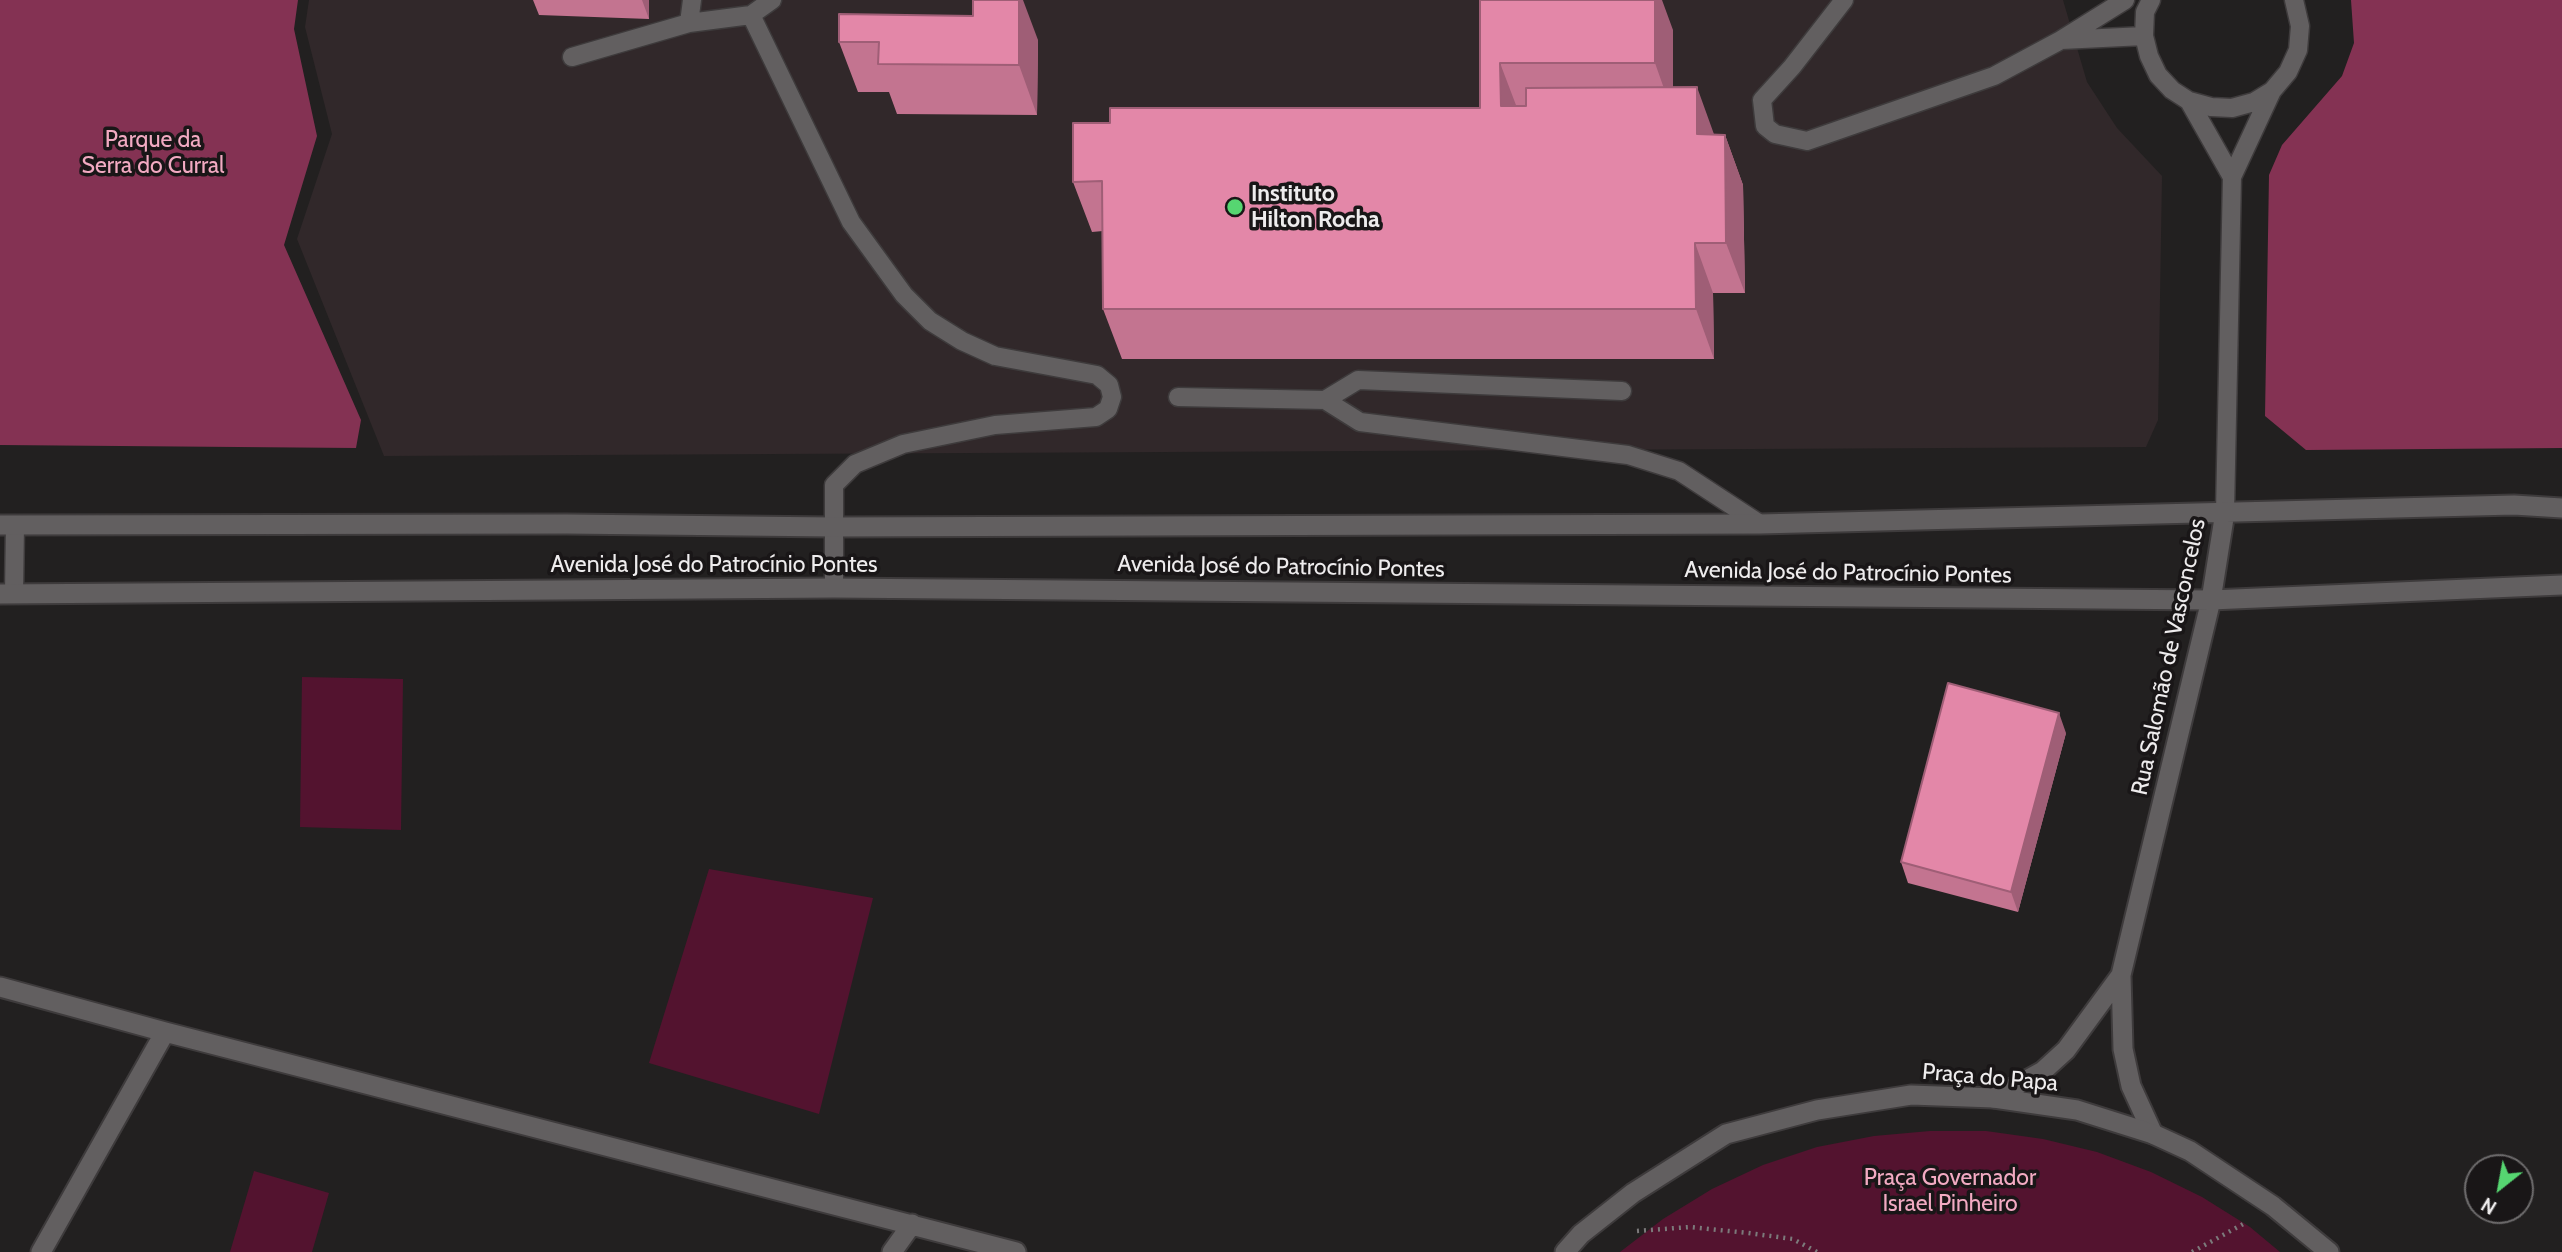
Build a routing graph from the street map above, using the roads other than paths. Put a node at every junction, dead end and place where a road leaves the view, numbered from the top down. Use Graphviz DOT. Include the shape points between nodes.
graph roads {
  1 [pos="692,0"];
  2 [pos="772,0"];
  3 [pos="1843,0"];
  4 [pos="2125,0"];
  5 [pos="2151,0"];
  6 [pos="2294,0"];
  7 [pos="751,15"];
  8 [pos="690,23"];
  9 [pos="2144,36"];
  10 [pos="2061,40"];
  11 [pos="572,57"];
  12 [pos="2272,91"];
  13 [pos="2189,101"];
  14 [pos="2232,177"];
  15 [pos="1622,391"];
  16 [pos="1178,397"];
  17 [pos="1325,400"];
  18 [pos="2562,508"];
  19 [pos="2225,512"];
  20 [pos="1760,524"];
  21 [pos="8,525"];
  22 [pos="832,527"];
  23 [pos="2562,585"];
  24 [pos="834,588"];
  25 [pos="7,594"];
  26 [pos="2211,600"];
  27 [pos="2121,975"];
  28 [pos="0,987"];
  29 [pos="165,1032"];
  30 [pos="1994,1098"];
  31 [pos="2154,1134"];
  32 [pos="912,1224"];
  33 [pos="41,1252"];
  34 [pos="892,1252"];
  35 [pos="1016,1252"];
  36 [pos="1565,1252"];
  37 [pos="2329,1252"];
  1 -- 8 [label="lane"];
  2 -- 7 [label="lane"];
  3 -- 10 [label="lane" via="1762,100 1765,126 1775,134 1807,141 1994,76"];
  4 -- 10 [label="lane"];
  5 -- 9 [label="lane"];
  6 -- 12 [label="lane, Rua Salomão de Vasconcelos" via="2300,26 2298,50"];
  7 -- 8 [label="lane"];
  7 -- 22 [label="lane" via="850,222 904,295 930,321 962,341 995,356 1097,375 1109,385 1112,397 1108,409 1096,417 995,425 903,444 855,464 834,485"];
  8 -- 11 [label="lane"];
  9 -- 10 [label="lane"];
  9 -- 13 [label="lane" via="2158,75"];
  12 -- 13 [label="lane" via="2232,108"];
  12 -- 14 [label="lane, Rua Salomão de Vasconcelos"];
  13 -- 14 [label="lane"];
  14 -- 19 [label="lane, Rua Salomão de Vasconcelos"];
  15 -- 17 [label="lane" via="1358,380"];
  16 -- 17 [label="lane"];
  17 -- 20 [label="lane" via="1360,422 1628,455 1679,471"];
  18 -- 19 [label="street, Avenida José do Patrocínio Pontes" via="2514,505"];
  19 -- 20 [label="street, Avenida José do Patrocínio Pontes"];
  19 -- 26 [label="street, Rua Salomão de Vasconcelos"];
  20 -- 22 [label="street, Avenida José do Patrocínio Pontes"];
  21 -- 22 [label="street, Avenida José do Patrocínio Pontes"];
  21 -- 25 [label="lane"];
  22 -- 24 [label="lane"];
  23 -- 26 [label="street, Avenida José do Patrocínio Pontes"];
  24 -- 25 [label="street, Avenida José do Patrocínio Pontes"];
  24 -- 26 [label="street, Avenida José do Patrocínio Pontes"];
  26 -- 27 [label="street, Rua Salomão de Vasconcelos"];
  27 -- 30 [label="street, Rua Salomão de Vasconcelos" via="2066,1050 2043,1070"];
  27 -- 31 [label="street, Rua Salomão de Vasconcelos" via="2123,1049 2131,1086"];
  28 -- 29 [label="street"];
  29 -- 32 [label="street"];
  29 -- 33 [label="street"];
  30 -- 31 [label="street, Praça do Papa" via="2077,1110"];
  30 -- 36 [label="street, Praça do Papa" via="1911,1095 1817,1110 1726,1135 1633,1193"];
  31 -- 37 [label="street, Praça do Papa" via="2190,1151 2273,1206"];
  32 -- 34 [label="street"];
  32 -- 35 [label="street"];
}
